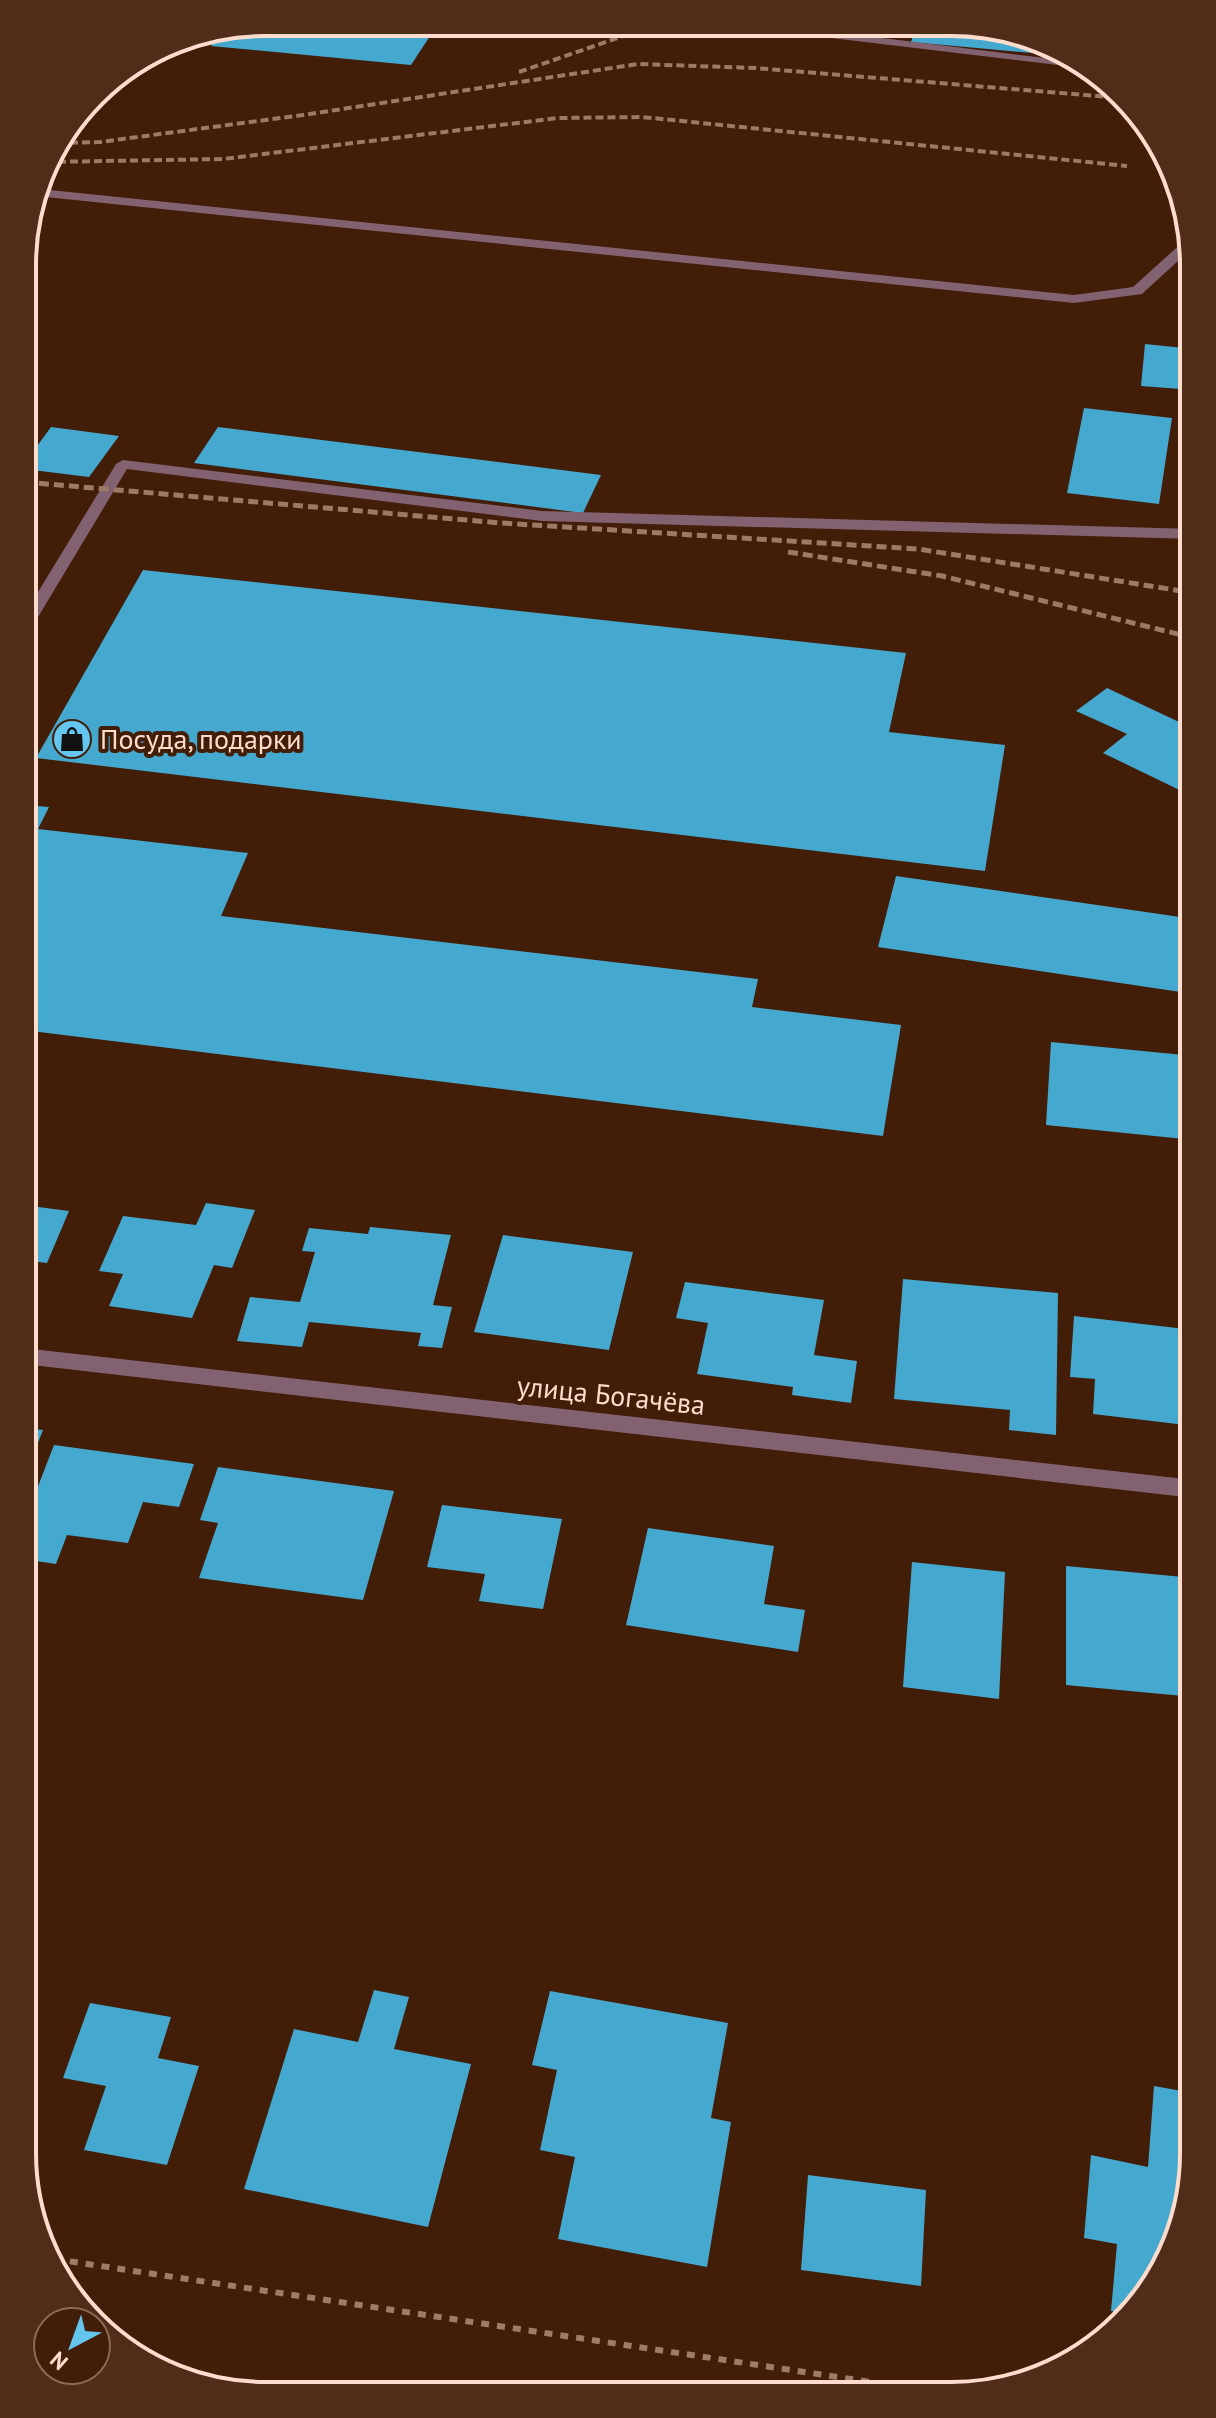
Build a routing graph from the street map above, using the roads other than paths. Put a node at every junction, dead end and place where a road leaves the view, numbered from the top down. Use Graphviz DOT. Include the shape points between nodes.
graph roads {
  1 [pos="832,36"];
  2 [pos="1058,63"];
  3 [pos="47,196"];
  4 [pos="1179,253"];
  5 [pos="1180,534"];
  6 [pos="36,607"];
  7 [pos="36,1357"];
  8 [pos="1180,1487"];
  1 -- 2 [label="street"];
  3 -- 4 [label="street" via="1074,299 1137,291"];
  5 -- 6 [label="street" via="542,516 123,464"];
  7 -- 8 [label="street, улица Богачёва"];
}
